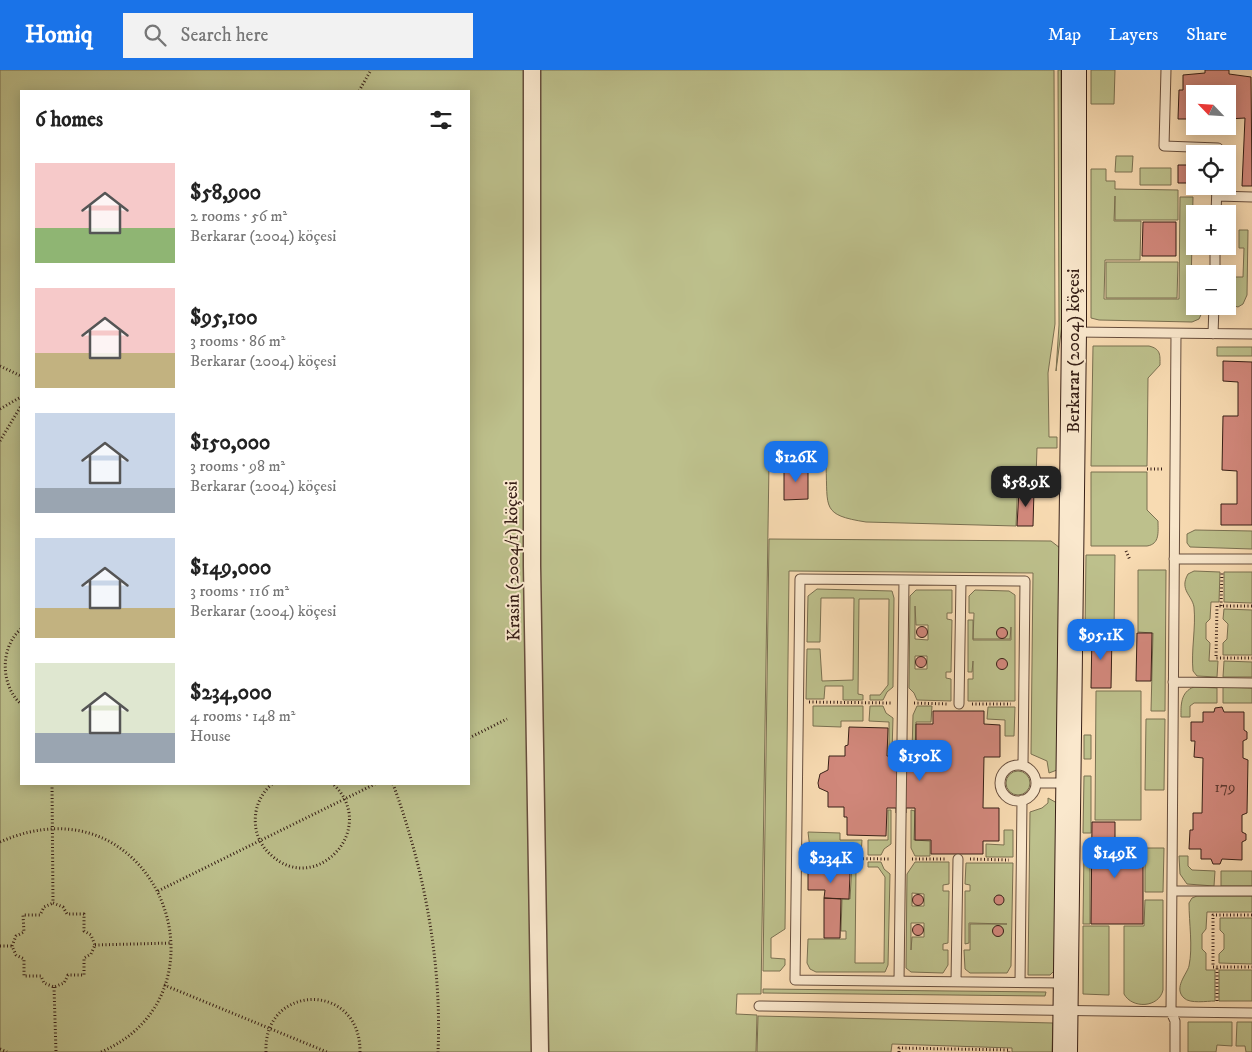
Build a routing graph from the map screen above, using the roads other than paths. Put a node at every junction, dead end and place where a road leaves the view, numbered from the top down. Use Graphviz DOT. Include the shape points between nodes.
graph roads {
  1 [pos="532,70"];
  2 [pos="1074,70"];
  3 [pos="1166,70"];
  4 [pos="1186,147"];
  5 [pos="1236,194"];
  6 [pos="1252,197"];
  7 [pos="1214,315"];
  8 [pos="1074,332"];
  9 [pos="1176,334"];
  10 [pos="1213,334"];
  11 [pos="1252,334"];
  12 [pos="1174,559"];
  13 [pos="1252,559"];
  14 [pos="904,580"];
  15 [pos="961,581"];
  16 [pos="1173,682"];
  17 [pos="1252,683"];
  18 [pos="959,704"];
  19 [pos="1023,765"];
  20 [pos="1036,783"];
  21 [pos="1069,783"];
  22 [pos="1022,800"];
  23 [pos="958,859"];
  24 [pos="1173,891"];
  25 [pos="1252,891"];
  26 [pos="899,981"];
  27 [pos="956,982"];
  28 [pos="1020,982"];
  29 [pos="1067,983"];
  30 [pos="759,1006"];
  31 [pos="1066,1010"];
  32 [pos="1171,1012"];
  33 [pos="1252,1013"];
  34 [pos="540,1052"];
  35 [pos="1065,1052"];
  36 [pos="1175,1052"];
  1 -- 34 [label="street, Krasin (2004/1) köçesi" via="532,566"];
  2 -- 8 [label="street, Berkarar (2004) köçesi"];
  3 -- 4 [label="lane" via="1164,146"];
  5 -- 6 [label="lane"];
  7 -- 10 [label="lane"];
  8 -- 9 [label="lane"];
  8 -- 21 [label="street, Berkarar (2004) köçesi"];
  9 -- 10 [label="lane"];
  9 -- 12 [label="lane"];
  10 -- 11 [label="lane"];
  12 -- 13 [label="lane"];
  12 -- 16 [label="lane"];
  14 -- 15 [label="lane"];
  14 -- 26 [label="lane"];
  14 -- 26 [label="lane" via="800,579 795,980"];
  15 -- 18 [label="lane"];
  15 -- 19 [label="lane" via="1025,581"];
  16 -- 17 [label="lane"];
  16 -- 24 [label="lane"];
  19 -- 20 [label="lane" via="1033,772"];
  19 -- 22 [label="lane" via="1009,766 1000,782 1006,796"];
  20 -- 21 [label="lane"];
  20 -- 22 [label="lane" via="1033,794"];
  21 -- 29 [label="street, Berkarar (2004) köçesi"];
  22 -- 28 [label="lane"];
  23 -- 27 [label="lane"];
  24 -- 25 [label="lane"];
  24 -- 32 [label="lane"];
  26 -- 27 [label="lane"];
  27 -- 28 [label="lane"];
  28 -- 29 [label="lane"];
  29 -- 31 [label="street, Berkarar (2004) köçesi"];
  30 -- 31 [label="lane"];
  31 -- 32 [label="lane"];
  31 -- 35 [label="street, Berkarar (2004) köçesi"];
  32 -- 33 [label="lane"];
  32 -- 36 [label="lane" via="1175,1021"];
}
